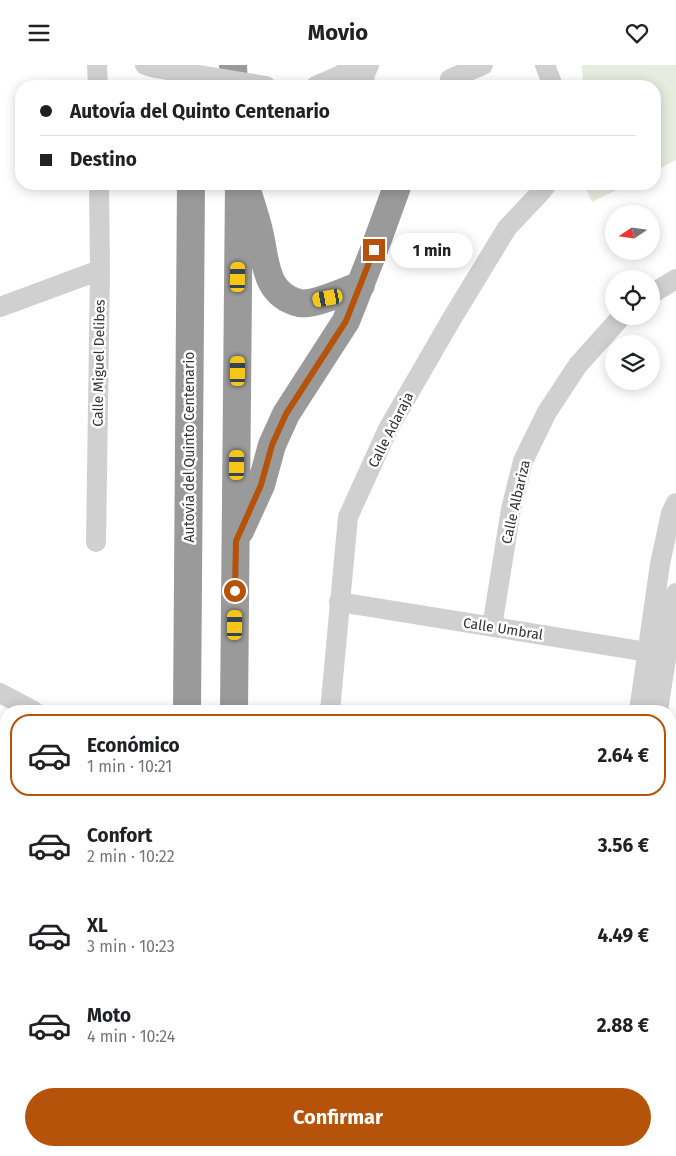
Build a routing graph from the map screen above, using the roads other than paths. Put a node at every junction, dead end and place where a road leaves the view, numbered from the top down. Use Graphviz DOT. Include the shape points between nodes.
graph roads {
  1 [pos="145,65"];
  2 [pos="187,65"];
  3 [pos="233,65"];
  4 [pos="363,65"];
  5 [pos="369,65"];
  6 [pos="483,65"];
  7 [pos="545,65"];
  8 [pos="449,77"];
  9 [pos="188,80"];
  10 [pos="227,80"];
  11 [pos="234,80"];
  12 [pos="329,80"];
  13 [pos="364,80"];
  14 [pos="551,80"];
  15 [pos="99,190"];
  16 [pos="191,190"];
  17 [pos="239,190"];
  18 [pos="247,190"];
  19 [pos="385,190"];
  20 [pos="396,190"];
  21 [pos="542,190"];
  22 [pos="386,215"];
  23 [pos="100,270"];
  24 [pos="676,279"];
  25 [pos="361,285"];
  26 [pos="660,289"];
  27 [pos="0,307"];
  28 [pos="614,325"];
  29 [pos="676,503"];
  30 [pos="236,541"];
  31 [pos="96,542"];
  32 [pos="676,593"];
  33 [pos="339,602"];
  34 [pos="492,627"];
  35 [pos="656,654"];
  36 [pos="0,693"];
  37 [pos="23,705"];
  38 [pos="187,705"];
  39 [pos="234,705"];
  40 [pos="330,705"];
  41 [pos="641,705"];
  42 [pos="658,705"];
  1 -- 10 [label="street, bridge"];
  2 -- 9 [label="highway"];
  3 -- 11 [label="highway"];
  4 -- 12 [label="street"];
  5 -- 13 [label="street"];
  6 -- 8 [label="street"];
  7 -- 14 [label="street"];
  15 -- 23 [label="street, Calle Miguel Delibes"];
  16 -- 38 [label="highway, Autovía del Quinto Centenario"];
  17 -- 30 [label="highway"];
  18 -- 25 [label="highway" via="260,232 265,267 278,292 300,303 328,298"];
  19 -- 22 [label="highway"];
  20 -- 22 [label="highway"];
  21 -- 33 [label="street, Calle Adaraja" via="507,229 388,429 348,517"];
  22 -- 25 [label="highway"];
  23 -- 27 [label="street"];
  23 -- 31 [label="street, Calle Miguel Delibes"];
  24 -- 26 [label="street"];
  25 -- 30 [label="highway" via="346,321 286,414 272,445 261,485"];
  28 -- 34 [label="street, Calle Albariza" via="578,365 547,412 523,461 511,509"];
  29 -- 35 [label="street" via="660,564"];
  30 -- 39 [label="highway"];
  32 -- 35 [label="street"];
  33 -- 34 [label="street, Calle Umbral"];
  33 -- 40 [label="street, Calle Adaraja"];
  34 -- 35 [label="street, Calle Umbral"];
  35 -- 41 [label="street"];
  35 -- 42 [label="street"];
  36 -- 37 [label="street"];
}
